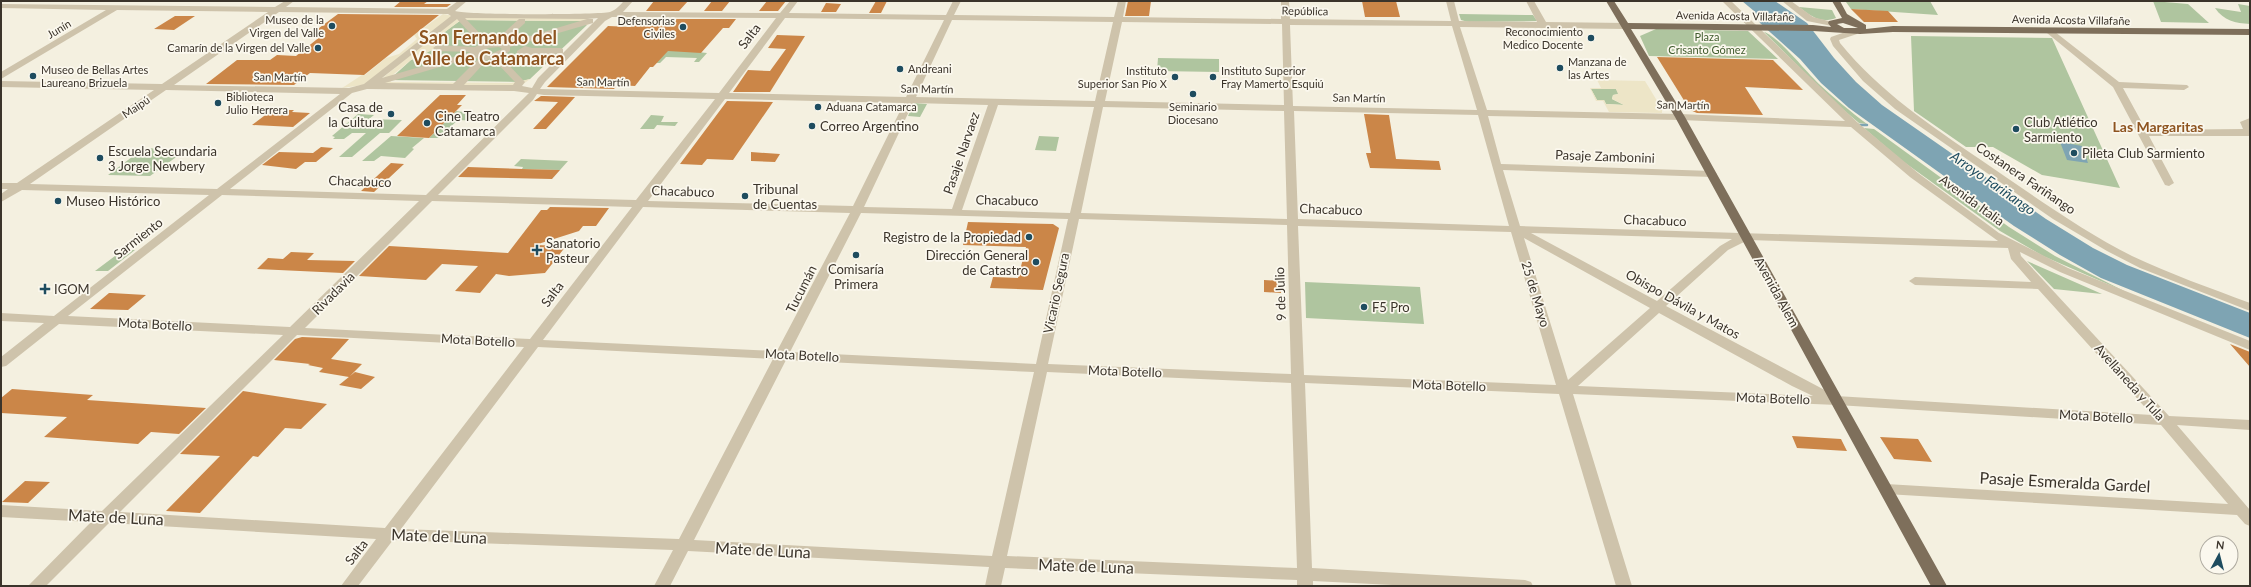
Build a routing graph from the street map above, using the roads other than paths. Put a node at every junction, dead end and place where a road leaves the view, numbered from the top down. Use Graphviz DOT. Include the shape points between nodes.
graph roads {
  1 [pos="128,1"];
  2 [pos="290,1"];
  3 [pos="463,1"];
  4 [pos="628,1"];
  5 [pos="794,1"];
  6 [pos="957,1"];
  7 [pos="1122,1"];
  8 [pos="1285,1"];
  9 [pos="1450,1"];
  10 [pos="1530,1"];
  11 [pos="1610,1"];
  12 [pos="1726,1"];
  13 [pos="1786,1"];
  14 [pos="1830,1"];
  15 [pos="1836,1"];
  16 [pos="1,6"];
  17 [pos="115,9"];
  18 [pos="277,10"];
  19 [pos="456,15"];
  20 [pos="609,15"];
  21 [pos="783,16"];
  22 [pos="1620,16"];
  23 [pos="588,19"];
  24 [pos="949,19"];
  25 [pos="522,20"];
  26 [pos="1118,20"];
  27 [pos="1287,22"];
  28 [pos="1833,22"];
  29 [pos="1457,24"];
  30 [pos="1543,25"];
  31 [pos="1626,26"];
  32 [pos="1658,26"];
  33 [pos="1757,27"];
  34 [pos="1812,28"];
  35 [pos="1853,28"];
  36 [pos="2050,30"];
  37 [pos="2250,32"];
  38 [pos="1632,36"];
  39 [pos="486,45"];
  40 [pos="503,47"];
  41 [pos="437,48"];
  42 [pos="560,51"];
  43 [pos="475,52"];
  44 [pos="495,56"];
  45 [pos="485,57"];
  46 [pos="1,76"];
  47 [pos="380,82"];
  48 [pos="1,84"];
  49 [pos="2117,85"];
  50 [pos="368,86"];
  51 [pos="165,87"];
  52 [pos="456,87"];
  53 [pos="516,87"];
  54 [pos="2184,87"];
  55 [pos="349,91"];
  56 [pos="535,91"];
  57 [pos="723,96"];
  58 [pos="909,100"];
  59 [pos="994,102"];
  60 [pos="1099,104"];
  61 [pos="1288,108"];
  62 [pos="1482,113"];
  63 [pos="1680,117"];
  64 [pos="2250,121"];
  65 [pos="1854,124"];
  66 [pos="2142,133"];
  67 [pos="2250,133"];
  68 [pos="1497,167"];
  69 [pos="1712,174"];
  70 [pos="2168,183"];
  71 [pos="1,186"];
  72 [pos="20,186"];
  73 [pos="220,190"];
  74 [pos="430,197"];
  75 [pos="1,199"];
  76 [pos="640,204"];
  77 [pos="857,210"];
  78 [pos="956,212"];
  79 [pos="1074,215"];
  80 [pos="1292,222"];
  81 [pos="1516,230"];
  82 [pos="1746,237"];
  83 [pos="2013,245"];
  84 [pos="1915,281"];
  85 [pos="2043,286"];
  86 [pos="1657,307"];
  87 [pos="2250,307"];
  88 [pos="1,317"];
  89 [pos="57,319"];
  90 [pos="294,331"];
  91 [pos="535,342"];
  92 [pos="2250,346"];
  93 [pos="784,354"];
  94 [pos="1,363"];
  95 [pos="1040,368"];
  96 [pos="1298,378"];
  97 [pos="1565,390"];
  98 [pos="1837,401"];
  99 [pos="2165,420"];
  100 [pos="2250,425"];
  101 [pos="1886,489"];
  102 [pos="1,511"];
  103 [pos="2246,515"];
  104 [pos="108,516"];
  105 [pos="389,534"];
  106 [pos="683,545"];
  107 [pos="999,562"];
  108 [pos="1305,580"];
  109 [pos="36,586"];
  110 [pos="349,586"];
  111 [pos="662,586"];
  112 [pos="993,586"];
  113 [pos="1517,586"];
  114 [pos="1624,586"];
  115 [pos="1940,586"];
  1 -- 17 [label="street, Junín"];
  2 -- 18 [label="street, Maipú"];
  3 -- 19 [label="street"];
  4 -- 20 [label="street, Rivadavia"];
  5 -- 21 [label="street, Salta"];
  6 -- 24 [label="street, Tucumán"];
  7 -- 26 [label="street, Vicario Segura"];
  8 -- 27 [label="street, 9 de Julio"];
  9 -- 29 [label="street, 25 de Mayo"];
  10 -- 30 [label="street"];
  11 -- 22 [label="main road, Avenida Alem"];
  12 -- 33 [label="street, Avenida Italia"];
  13 -- 28 [label="street" via="1810,19"];
  14 -- 28 [label="main road" via="1839,17"];
  15 -- 35 [label="main road"];
  16 -- 17 [label="street, República"];
  17 -- 18 [label="street, República"];
  17 -- 46 [label="street, Junín"];
  18 -- 19 [label="street, República"];
  18 -- 51 [label="street, Maipú"];
  19 -- 23 [label="street, República"];
  19 -- 39 [label="street"];
  19 -- 50 [label="street"];
  20 -- 21 [label="street, República"];
  20 -- 23 [label="street, República"];
  20 -- 56 [label="street, Rivadavia" via="541,80"];
  21 -- 24 [label="street, República"];
  21 -- 57 [label="street, Salta"];
  22 -- 31 [label="main road, Avenida Alem"];
  22 -- 32 [label="main road"];
  23 -- 40 [label="street"];
  23 -- 53 [label="street" via="594,22 531,83"];
  24 -- 26 [label="street, República"];
  24 -- 58 [label="street, Tucumán"];
  25 -- 40 [label="street"];
  26 -- 27 [label="street, República"];
  26 -- 60 [label="street, Vicario Segura"];
  27 -- 29 [label="street, República"];
  27 -- 61 [label="street, 9 de Julio"];
  28 -- 34 [label="main road, Avenida Acosta Villafañe"];
  28 -- 35 [label="main road, Avenida Acosta Villafañe"];
  28 -- 35 [label="main road" via="1835,28"];
  29 -- 30 [label="street, República"];
  29 -- 62 [label="street, 25 de Mayo"];
  30 -- 31 [label="street, República"];
  31 -- 32 [label="main road, Avenida Acosta Villafañe"];
  31 -- 38 [label="main road, Avenida Alem"];
  32 -- 33 [label="main road, Avenida Acosta Villafañe"];
  32 -- 38 [label="main road, Avenida Acosta Villafañe"];
  33 -- 34 [label="main road, Avenida Acosta Villafañe"];
  33 -- 65 [label="street, Avenida Italia"];
  34 -- 35 [label="main road, Avenida Acosta Villafañe"];
  35 -- 36 [label="main road, Avenida Acosta Villafañe"];
  35 -- 87 [label="street, Costanera Fariñango" via="1834,39 1836,44 1871,84 1911,117 2064,221 2112,249"];
  36 -- 37 [label="main road, Avenida Acosta Villafañe"];
  36 -- 49 [label="street"];
  38 -- 63 [label="main road, Avenida Alem"];
  39 -- 40 [label="street"];
  39 -- 43 [label="street"];
  40 -- 42 [label="street" via="523,54 531,51"];
  40 -- 44 [label="street"];
  41 -- 43 [label="street"];
  43 -- 45 [label="street"];
  43 -- 47 [label="street"];
  44 -- 45 [label="street"];
  44 -- 53 [label="street" via="520,82"];
  45 -- 52 [label="street"];
  48 -- 51 [label="street, San Martín"];
  49 -- 54 [label="street"];
  49 -- 66 [label="street"];
  50 -- 52 [label="street, San Martín"];
  50 -- 55 [label="street, San Martín"];
  51 -- 55 [label="street, San Martín"];
  51 -- 72 [label="street, Maipú"];
  52 -- 53 [label="street, San Martín"];
  53 -- 56 [label="street, San Martín"];
  55 -- 73 [label="street, Sarmiento"];
  56 -- 57 [label="street, San Martín"];
  56 -- 74 [label="street, Rivadavia"];
  57 -- 58 [label="street, San Martín"];
  57 -- 76 [label="street, Salta"];
  58 -- 59 [label="street, San Martín"];
  58 -- 77 [label="street, Tucumán"];
  59 -- 60 [label="street, San Martín"];
  59 -- 78 [label="street, Pasaje Narvaez"];
  60 -- 61 [label="street, San Martín"];
  60 -- 79 [label="street, Vicario Segura"];
  61 -- 62 [label="street, San Martín"];
  61 -- 80 [label="street, 9 de Julio"];
  62 -- 63 [label="street, San Martín"];
  62 -- 68 [label="street, 25 de Mayo"];
  63 -- 65 [label="street, San Martín"];
  63 -- 69 [label="main road, Avenida Alem"];
  64 -- 67 [label="street" via="2245,122"];
  65 -- 83 [label="street, Avenida Italia" via="1957,207"];
  66 -- 67 [label="street"];
  66 -- 70 [label="street"];
  68 -- 69 [label="street, Pasaje Zambonini"];
  68 -- 81 [label="street, 25 de Mayo"];
  69 -- 82 [label="main road, Avenida Alem"];
  71 -- 72 [label="street, Chacabuco"];
  72 -- 73 [label="street, Chacabuco"];
  72 -- 75 [label="street, Maipú"];
  73 -- 74 [label="street, Chacabuco"];
  73 -- 89 [label="street, Sarmiento"];
  74 -- 76 [label="street, Chacabuco"];
  74 -- 90 [label="street, Rivadavia"];
  76 -- 77 [label="street, Chacabuco"];
  76 -- 91 [label="street, Salta"];
  77 -- 78 [label="street, Chacabuco"];
  77 -- 93 [label="street, Tucumán"];
  78 -- 79 [label="street, Chacabuco"];
  79 -- 80 [label="street, Chacabuco"];
  79 -- 95 [label="street, Vicario Segura"];
  80 -- 81 [label="street, Chacabuco"];
  80 -- 96 [label="street, 9 de Julio"];
  81 -- 82 [label="street, Chacabuco"];
  81 -- 86 [label="street, Obispo Dávila y Matos"];
  81 -- 97 [label="street, 25 de Mayo"];
  82 -- 83 [label="street, Chacabuco"];
  82 -- 86 [label="street" via="1724,248"];
  82 -- 98 [label="main road, Avenida Alem"];
  83 -- 85 [label="street, Avellaneda y Tula" via="2015,257"];
  83 -- 92 [label="street, Avenida Italia" via="2064,270"];
  84 -- 85 [label="street"];
  85 -- 99 [label="street, Avellaneda y Tula"];
  86 -- 97 [label="street"];
  86 -- 98 [label="street, Obispo Dávila y Matos" via="1797,384"];
  88 -- 89 [label="street, Mota Botello"];
  89 -- 90 [label="street, Mota Botello"];
  89 -- 94 [label="street, Sarmiento"];
  90 -- 91 [label="street, Mota Botello"];
  90 -- 104 [label="street, Rivadavia"];
  91 -- 93 [label="street, Mota Botello"];
  91 -- 105 [label="street, Salta"];
  93 -- 95 [label="street, Mota Botello"];
  93 -- 106 [label="street, Tucumán"];
  95 -- 96 [label="street, Mota Botello"];
  95 -- 107 [label="street, Vicario Segura"];
  96 -- 97 [label="street, Mota Botello"];
  96 -- 108 [label="street, 9 de Julio"];
  97 -- 98 [label="street, Mota Botello"];
  97 -- 114 [label="street, 25 de Mayo"];
  98 -- 99 [label="street, Mota Botello"];
  98 -- 101 [label="main road, Avenida Alem"];
  99 -- 100 [label="street, Mota Botello"];
  99 -- 103 [label="street, Avellaneda y Tula"];
  101 -- 103 [label="street, Pasaje Esmeralda Gardel"];
  101 -- 115 [label="main road, Avenida Alem"];
  102 -- 104 [label="street, Mate de Luna"];
  104 -- 105 [label="street, Mate de Luna"];
  104 -- 109 [label="street, Rivadavia"];
  105 -- 106 [label="street, Mate de Luna"];
  105 -- 110 [label="street, Salta"];
  106 -- 107 [label="street, Mate de Luna"];
  106 -- 111 [label="street, Tucumán"];
  107 -- 108 [label="street, Mate de Luna"];
  107 -- 112 [label="street, Vicario Segura"];
  108 -- 113 [label="street, Mate de Luna"];
}
